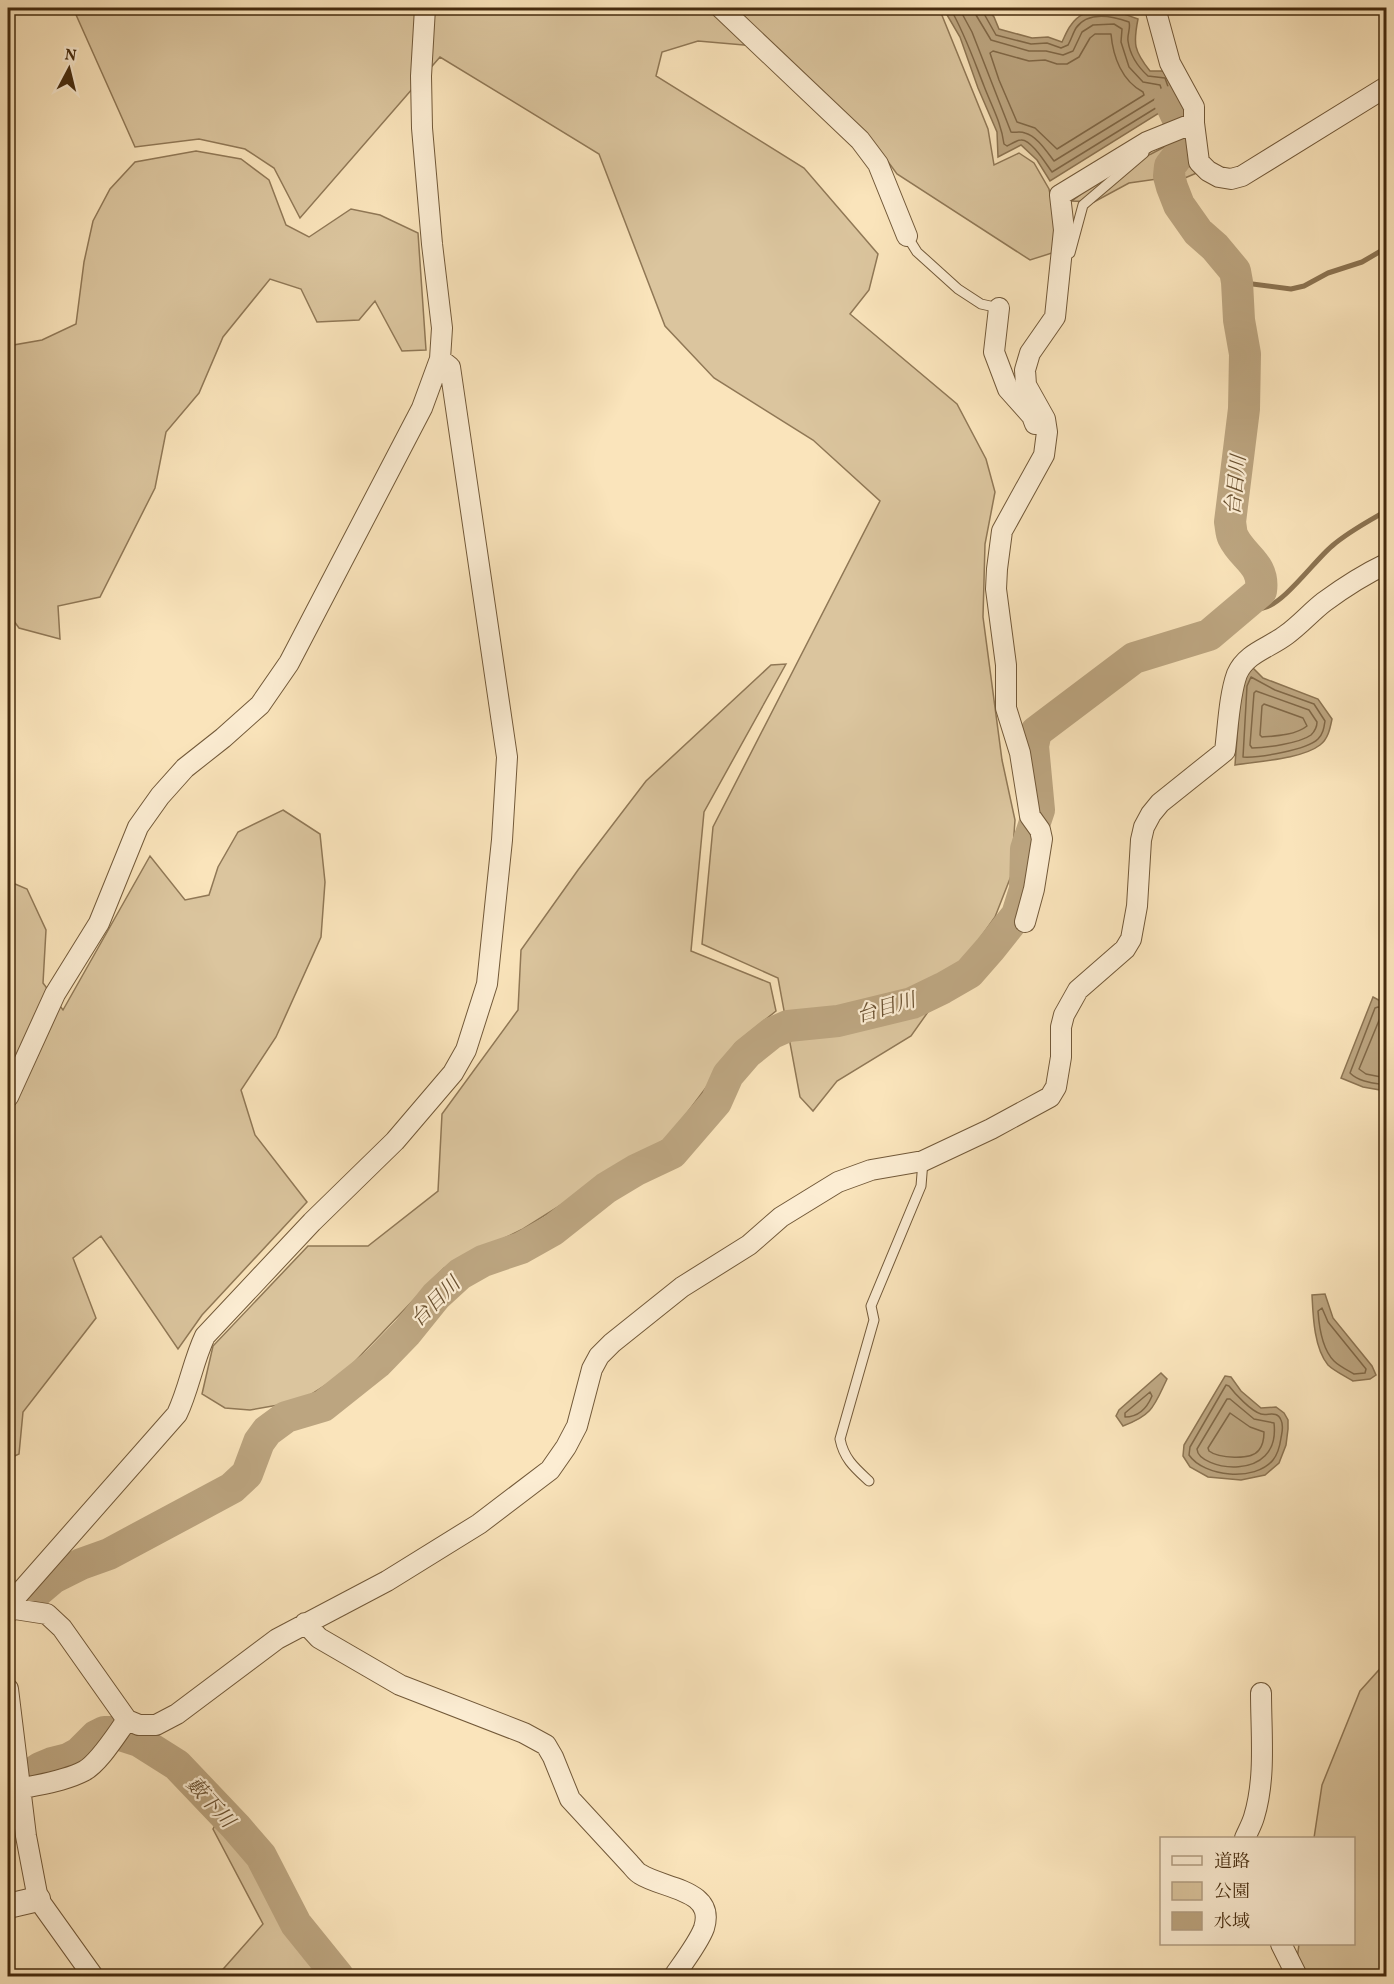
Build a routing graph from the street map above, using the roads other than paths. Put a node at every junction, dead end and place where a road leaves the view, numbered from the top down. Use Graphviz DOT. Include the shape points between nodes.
graph roads {
  1 [pos="425,8"];
  2 [pos="721,8"];
  3 [pos="1155,8"];
  4 [pos="1386,87"];
  5 [pos="1194,123"];
  6 [pos="907,236"];
  7 [pos="999,308"];
  8 [pos="440,359"];
  9 [pos="1033,477"];
  10 [pos="1386,564"];
  11 [pos="1025,922"];
  12 [pos="8,1097"];
  13 [pos="923,1161"];
  14 [pos="869,1481"];
  15 [pos="8,1606"];
  16 [pos="8,1612"];
  17 [pos="305,1623"];
  18 [pos="8,1689"];
  19 [pos="1261,1693"];
  20 [pos="121,1728"];
  21 [pos="20,1789"];
  22 [pos="1246,1837"];
  23 [pos="38,1899"];
  24 [pos="8,1906"];
  25 [pos="1281,1945"];
  26 [pos="93,1977"];
  27 [pos="675,1977"];
  28 [pos="1297,1977"];
  1 -- 8 [label="street" via="422,128 442,328"];
  2 -- 6 [label="street" via="860,140 878,164"];
  3 -- 5 [label="street" via="1170,63 1194,107"];
  4 -- 5 [label="street" via="1298,143 1231,179 1219,177 1199,162"];
  5 -- 9 [label="street" via="1147,142 1060,195 1064,230 1055,317 1030,352 1025,370 1026,385 1045,419 1047,432 1044,455"];
  6 -- 7 [label="lane" via="917,252 958,289 981,304"];
  7 -- 9 [label="street" via="994,352 1008,389 1032,417 1037,431"];
  8 -- 12 [label="street" via="413,427 289,663 260,705 185,768 138,827 99,923 54,994"];
  8 -- 15 [label="street" via="450,367 507,757 487,984 466,1050 453,1073 394,1141 205,1336 177,1413"];
  9 -- 11 [label="street" via="1002,531 996,589 1006,665 1006,708 1042,839"];
  10 -- 13 [label="street" via="1324,602 1272,646 1256,652 1238,673 1225,751 1160,803 1144,827 1131,939 1125,949 1078,990 1069,1005 1061,1027 1056,1087 1050,1097"];
  13 -- 14 [label="lane" via="921,1186 871,1306 874,1320 840,1439 848,1461"];
  13 -- 17 [label="street" via="871,1170 838,1182 781,1216 749,1245 682,1287 599,1356 577,1426 550,1470 478,1524 387,1581"];
  16 -- 20 [label="street" via="15,1609 47,1614 62,1628"];
  17 -- 20 [label="street" via="156,1725"];
  17 -- 27 [label="street" via="319,1638 399,1685 546,1745 570,1799 630,1864 640,1874 695,1897 704,1906 703,1929"];
  18 -- 21 [label="street"];
  19 -- 22 [label="street" via="1259,1790"];
  20 -- 21 [label="street" via="85,1770"];
  21 -- 23 [label="street"];
  23 -- 24 [label="street"];
  23 -- 26 [label="street"];
  25 -- 28 [label="street"];
}
